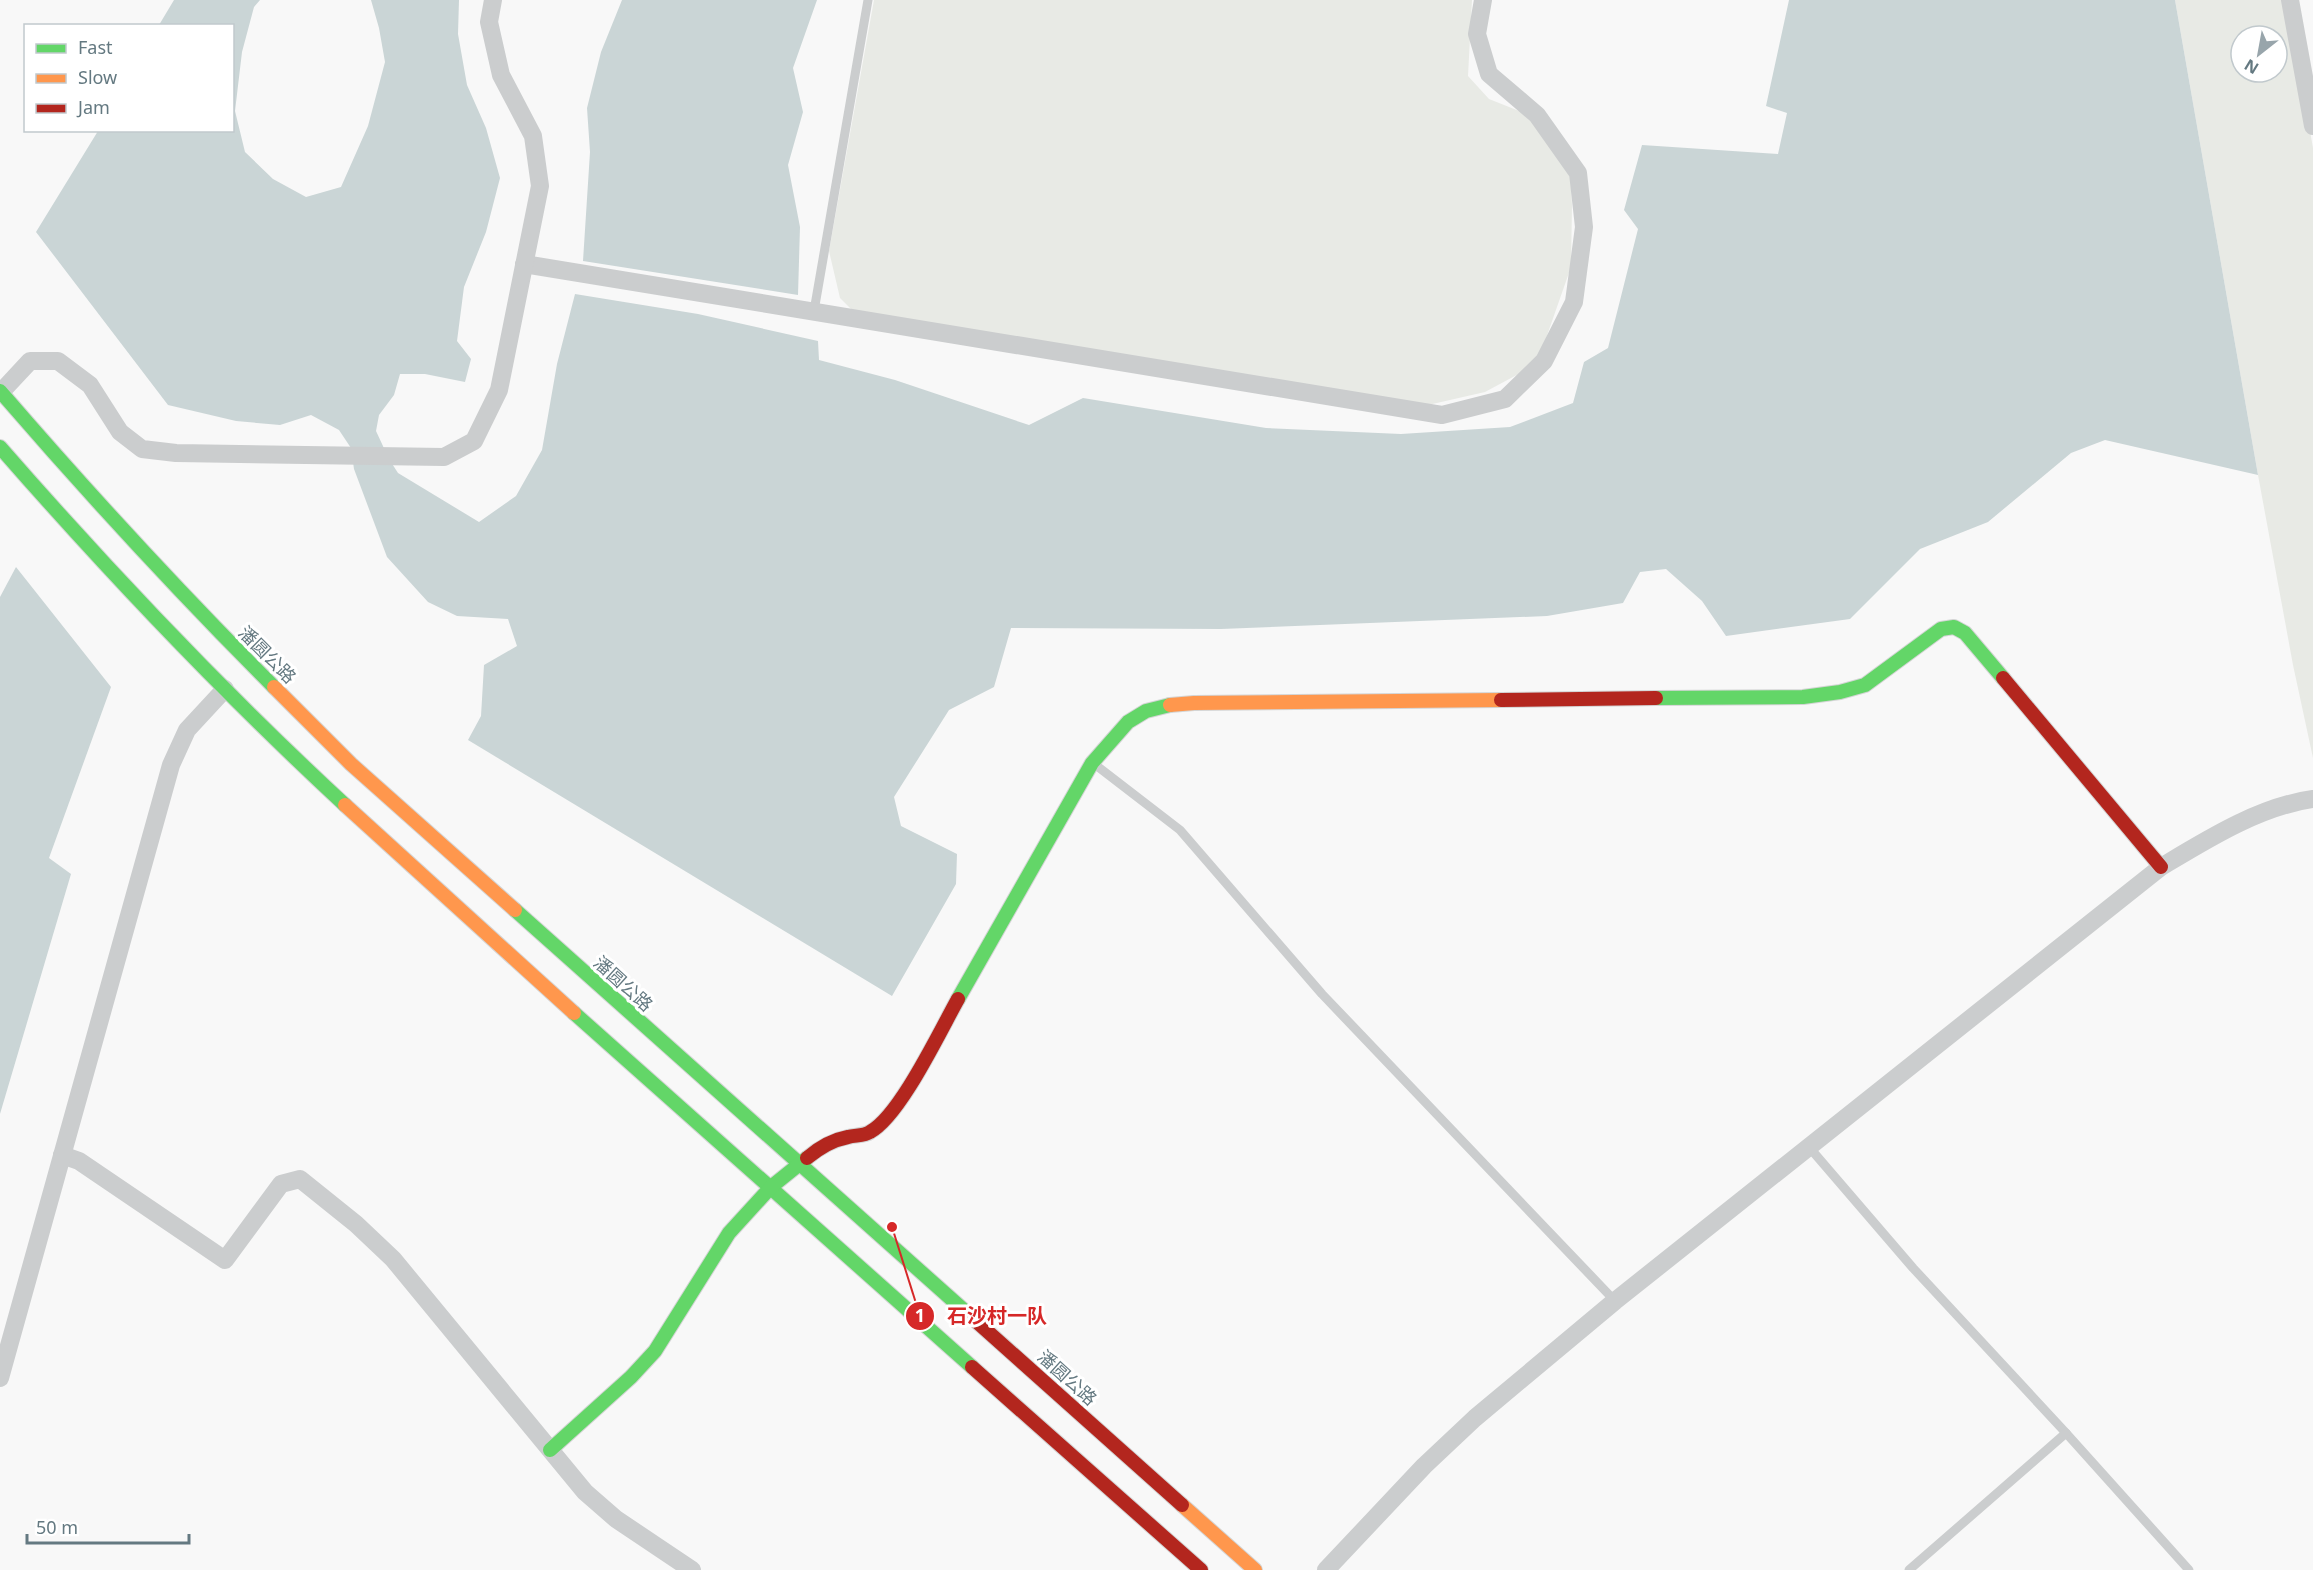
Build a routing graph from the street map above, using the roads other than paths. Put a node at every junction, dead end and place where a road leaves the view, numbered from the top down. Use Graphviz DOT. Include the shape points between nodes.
graph roads {
  1 [pos="493,0"];
  2 [pos="868,0"];
  3 [pos="1483,0"];
  4 [pos="2290,0"];
  5 [pos="2313,126"];
  6 [pos="524,264"];
  7 [pos="814,311"];
  8 [pos="0,392"];
  9 [pos="0,447"];
  10 [pos="225,689"];
  11 [pos="1092,763"];
  12 [pos="2313,799"];
  13 [pos="2161,867"];
  14 [pos="1809,1147"];
  15 [pos="62,1155"];
  16 [pos="799,1164"];
  17 [pos="771,1187"];
  18 [pos="1615,1301"];
  19 [pos="0,1378"];
  20 [pos="2066,1433"];
  21 [pos="550,1450"];
  22 [pos="692,1570"];
  23 [pos="1201,1570"];
  24 [pos="1255,1570"];
  25 [pos="1326,1570"];
  26 [pos="1909,1570"];
  27 [pos="2189,1570"];
  1 -- 6 [label="street" via="489,22 501,75 533,136 540,186"];
  2 -- 7 [label="lane"];
  3 -- 7 [label="street" via="1478,34 1489,74 1538,114 1578,173 1584,227 1574,302 1544,361 1505,399 1442,415"];
  4 -- 5 [label="street"];
  6 -- 7 [label="street"];
  6 -- 8 [label="street" via="499,390 474,441 444,457 176,453 142,449 120,432 90,385 58,361 30,361"];
  8 -- 16 [label="main road, 潘圆公路" via="189,602 351,764"];
  9 -- 10 [label="main road" via="169,634"];
  10 -- 15 [label="street" via="187,730 171,765"];
  10 -- 17 [label="main road" via="465,916"];
  11 -- 13 [label="main road" via="1113,735 1133,719 1154,708 1194,703 1803,697 1840,692 1865,685 1941,629 1954,627 1965,633"];
  11 -- 16 [label="main road" via="902,1098 869,1133 823,1144"];
  11 -- 18 [label="lane" via="1180,830 1322,994"];
  12 -- 13 [label="street" via="2270,811 2215,835"];
  13 -- 14 [label="street"];
  14 -- 18 [label="street"];
  14 -- 20 [label="lane" via="1913,1268"];
  15 -- 19 [label="street"];
  15 -- 21 [label="street" via="79,1161 225,1260 281,1184 300,1179 393,1259"];
  16 -- 17 [label="main road"];
  16 -- 24 [label="main road, 潘圆公路"];
  17 -- 21 [label="main road" via="729,1233 655,1351"];
  17 -- 23 [label="main road"];
  18 -- 25 [label="street" via="1424,1466"];
  20 -- 26 [label="lane"];
  20 -- 27 [label="lane"];
  21 -- 22 [label="street" via="585,1492 616,1519"];
}
